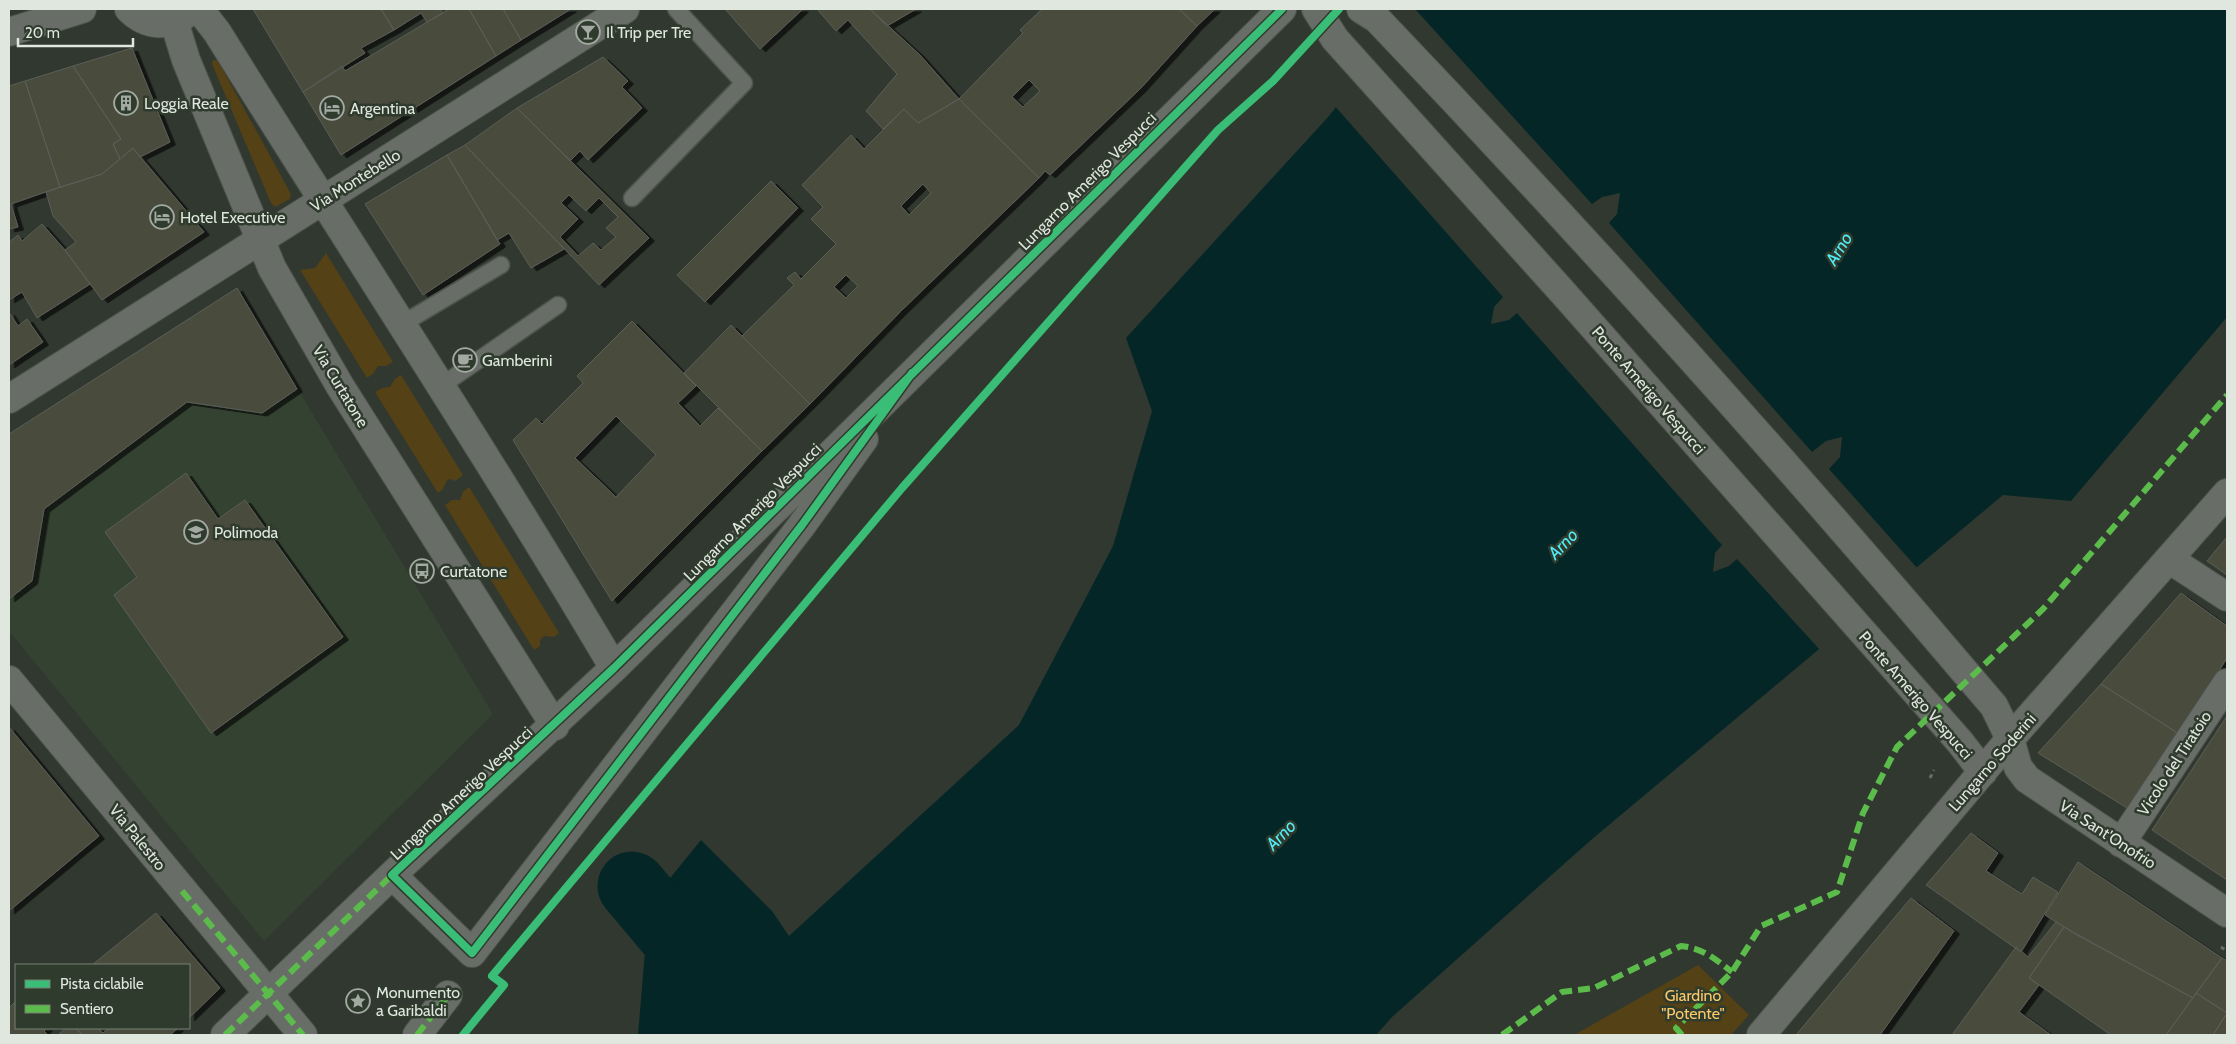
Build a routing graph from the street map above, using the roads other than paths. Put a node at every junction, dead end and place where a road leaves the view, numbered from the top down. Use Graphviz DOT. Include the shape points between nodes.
graph roads {
  1 [pos="82,9"];
  2 [pos="129,9"];
  3 [pos="199,9"];
  4 [pos="625,9"];
  5 [pos="676,9"];
  6 [pos="1282,9"];
  7 [pos="1316,9"];
  8 [pos="45,14"];
  9 [pos="1369,14"];
  10 [pos="183,15"];
  11 [pos="9,32"];
  12 [pos="632,198"];
  13 [pos="322,201"];
  14 [pos="260,238"];
  15 [pos="501,265"];
  16 [pos="558,305"];
  17 [pos="402,324"];
  18 [pos="912,373"];
  19 [pos="441,386"];
  20 [pos="9,399"];
  21 [pos="2227,493"];
  22 [pos="2169,559"];
  23 [pos="2227,597"];
  24 [pos="614,668"];
  25 [pos="9,680"];
  26 [pos="2227,683"];
  27 [pos="554,726"];
  28 [pos="2010,739"];
  29 [pos="1983,772"];
  30 [pos="2121,843"];
  31 [pos="392,875"];
  32 [pos="2227,913"];
  33 [pos="268,994"];
  34 [pos="448,995"];
  35 [pos="225,1035"];
  36 [pos="303,1035"];
  37 [pos="417,1035"];
  38 [pos="1761,1035"];
  1 -- 8 [label="street"];
  2 -- 10 [label="street" via="148,22 161,24"];
  3 -- 13 [label="street" via="217,32"];
  4 -- 13 [label="street, Via Montebello"];
  5 -- 12 [label="lane" via="744,83"];
  6 -- 18 [label="street, Lungarno Amerigo Vespucci"];
  7 -- 29 [label="street, Ponte Amerigo Vespucci" via="1344,50 1566,296"];
  8 -- 11 [label="street"];
  9 -- 28 [label="street" via="1571,224 1777,455 1991,703"];
  10 -- 14 [label="street, Via Curtatone" via="186,60"];
  13 -- 14 [label="street, Via Montebello"];
  13 -- 17 [label="street"];
  14 -- 20 [label="street, Via Montebello"];
  14 -- 27 [label="street, Via Curtatone" via="272,268 340,386"];
  15 -- 17 [label="lane"];
  16 -- 19 [label="lane"];
  17 -- 19 [label="street"];
  18 -- 24 [label="street, Lungarno Amerigo Vespucci"];
  18 -- 31 [label="street, Lungarno Amerigo Vespucci" via="796,532 472,953"];
  19 -- 24 [label="street"];
  21 -- 22 [label="street, Lungarno Soderini"];
  22 -- 23 [label="street"];
  22 -- 28 [label="street, Lungarno Soderini"];
  24 -- 27 [label="street, Lungarno Amerigo Vespucci"];
  25 -- 33 [label="street, Via Palestro"];
  26 -- 30 [label="street, Vicolo del Tiratoio"];
  27 -- 31 [label="street, Lungarno Amerigo Vespucci"];
  28 -- 29 [label="street, Lungarno Soderini"];
  28 -- 30 [label="street, Via Sant'Onofrio" via="2018,767 2027,779"];
  29 -- 38 [label="street, Lungarno Soderini"];
  30 -- 32 [label="street, Via Sant'Onofrio"];
  31 -- 33 [label="street, Lungarno Amerigo Vespucci"];
  33 -- 35 [label="street, Lungarno Amerigo Vespucci"];
  33 -- 36 [label="street"];
  34 -- 37 [label="street"];
}
